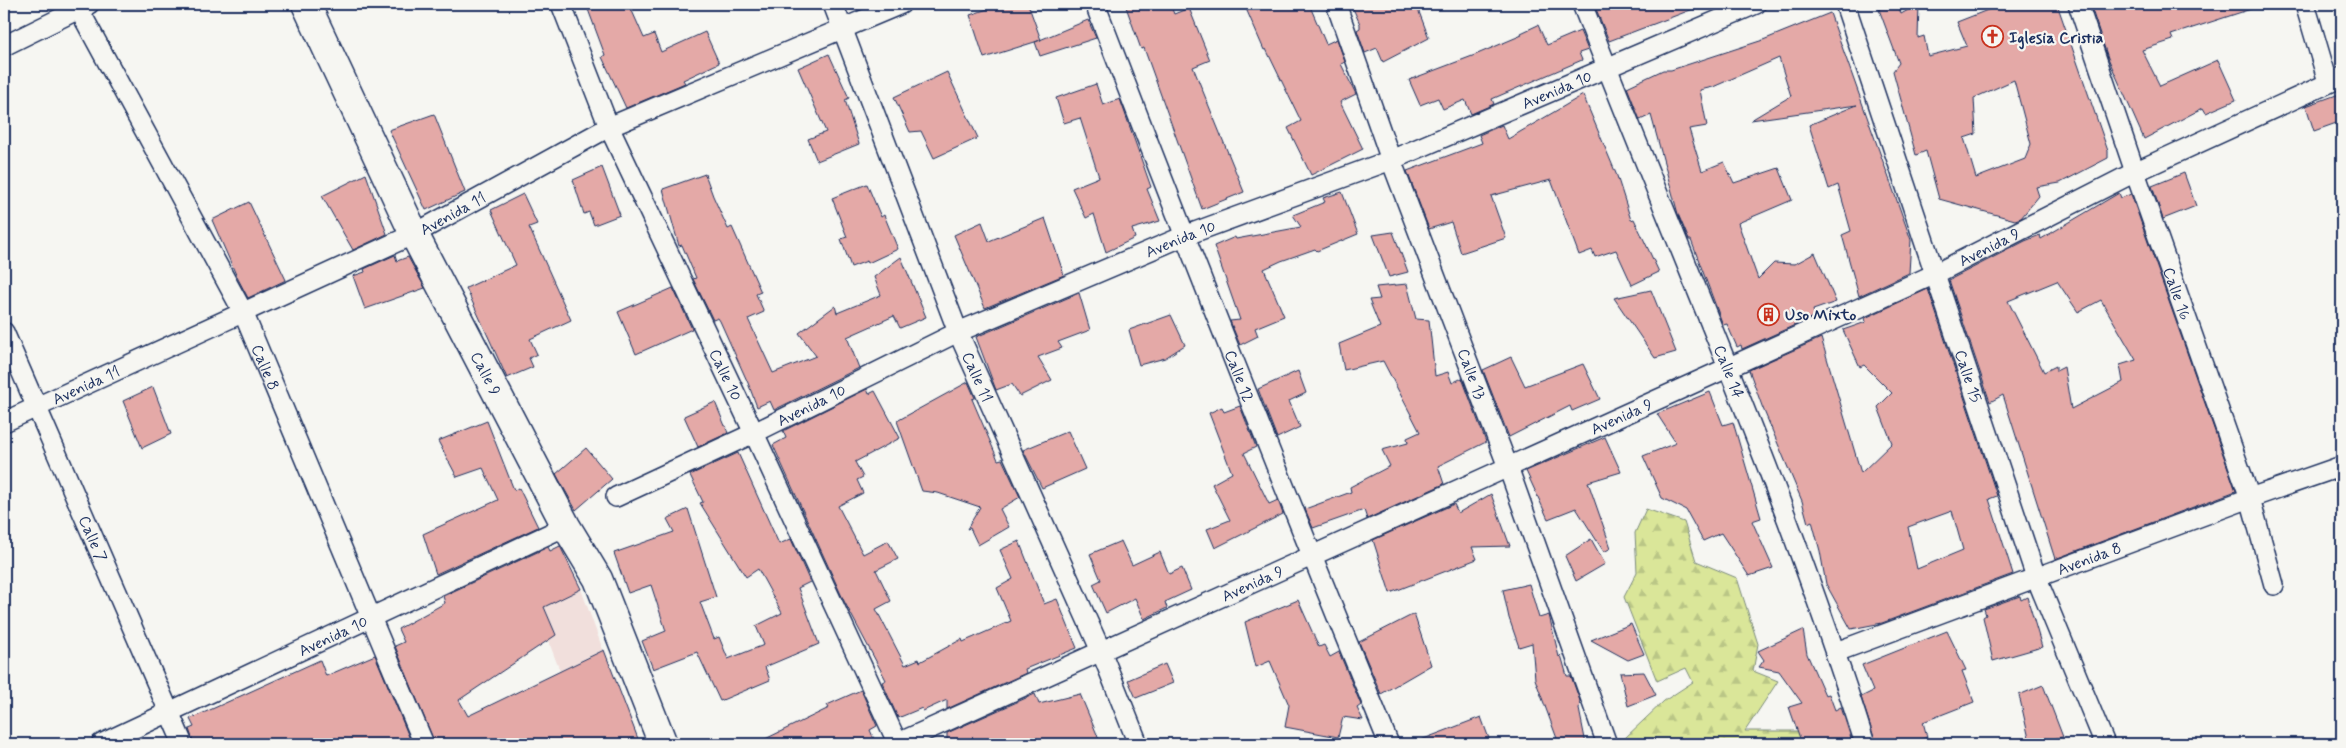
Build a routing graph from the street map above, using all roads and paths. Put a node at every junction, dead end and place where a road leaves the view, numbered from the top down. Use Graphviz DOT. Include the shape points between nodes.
graph roads {
  1 [pos="306,4"];
  2 [pos="560,4"];
  3 [pos="834,4"];
  4 [pos="901,4"];
  5 [pos="1095,4"];
  6 [pos="1336,4"];
  7 [pos="1582,4"];
  8 [pos="1756,4"];
  9 [pos="1845,4"];
  10 [pos="2078,4"];
  11 [pos="2305,4"];
  12 [pos="81,5"];
  13 [pos="842,27"];
  14 [pos="4,46"];
  15 [pos="1607,68"];
  16 [pos="2335,80"];
  17 [pos="609,127"];
  18 [pos="1391,160"];
  19 [pos="2135,172"];
  20 [pos="414,234"];
  21 [pos="1184,236"];
  22 [pos="1935,274"];
  23 [pos="243,312"];
  24 [pos="4,332"];
  25 [pos="958,332"];
  26 [pos="1729,367"];
  27 [pos="37,406"];
  28 [pos="4,422"];
  29 [pos="754,433"];
  30 [pos="2342,466"];
  31 [pos="1508,467"];
  32 [pos="616,497"];
  33 [pos="2250,498"];
  34 [pos="566,526"];
  35 [pos="1311,556"];
  36 [pos="2036,577"];
  37 [pos="2274,586"];
  38 [pos="372,617"];
  39 [pos="1101,651"];
  40 [pos="1836,652"];
  41 [pos="170,712"];
  42 [pos="102,744"];
  43 [pos="183,744"];
  44 [pos="424,744"];
  45 [pos="663,744"];
  46 [pos="898,744"];
  47 [pos="1138,744"];
  48 [pos="1389,744"];
  49 [pos="1607,744"];
  50 [pos="1865,744"];
  51 [pos="2105,744"];
  1 -- 20 [label="street, Calle 9"];
  2 -- 17 [label="street, Calle 10"];
  3 -- 13 [label="street, Calle 11"];
  4 -- 13 [label="street, Avenida 11"];
  5 -- 21 [label="street, Calle 12"];
  6 -- 18 [label="street, Calle 13"];
  7 -- 15 [label="street, Calle 14"];
  8 -- 15 [label="street, Avenida 10"];
  9 -- 22 [label="street, Calle 15"];
  10 -- 19 [label="street, Calle 16"];
  11 -- 16 [label="street"];
  12 -- 14 [label="street"];
  12 -- 23 [label="street, Calle 8"];
  13 -- 17 [label="street, Avenida 11"];
  13 -- 25 [label="street, Calle 11"];
  15 -- 18 [label="street, Avenida 10"];
  15 -- 26 [label="street, Calle 14"];
  16 -- 19 [label="street, Avenida 9"];
  17 -- 20 [label="street, Avenida 11"];
  17 -- 29 [label="street, Calle 10"];
  18 -- 21 [label="street, Avenida 10"];
  18 -- 31 [label="street, Calle 13"];
  19 -- 22 [label="street, Avenida 9"];
  19 -- 33 [label="street, Calle 16"];
  20 -- 23 [label="street, Avenida 11"];
  20 -- 34 [label="street, Calle 9"];
  21 -- 25 [label="street, Avenida 10"];
  21 -- 35 [label="street, Calle 12"];
  22 -- 26 [label="street, Avenida 9"];
  22 -- 36 [label="street, Calle 15"];
  23 -- 27 [label="street, Avenida 11"];
  23 -- 38 [label="street, Calle 8"];
  24 -- 27 [label="street, Calle 7"];
  25 -- 29 [label="street, Avenida 10"];
  25 -- 39 [label="street, Calle 11"];
  26 -- 31 [label="street, Avenida 9"];
  26 -- 40 [label="street, Calle 14"];
  27 -- 28 [label="street, Avenida 11"];
  27 -- 41 [label="street, Calle 7"];
  29 -- 32 [label="street, Avenida 10"];
  29 -- 46 [label="street, Calle 10"];
  30 -- 33 [label="street, Avenida 8"];
  31 -- 35 [label="street, Avenida 9"];
  31 -- 49 [label="street, Calle 13"];
  33 -- 36 [label="street, Avenida 8"];
  33 -- 37 [label="street, Calle 16"];
  34 -- 38 [label="street, Avenida 10"];
  34 -- 45 [label="street, Calle 9" via="598,579"];
  35 -- 39 [label="street, Avenida 9"];
  35 -- 48 [label="street, Calle 12"];
  36 -- 40 [label="street, Avenida 8"];
  36 -- 51 [label="street, Calle 15"];
  38 -- 41 [label="street, Avenida 10"];
  38 -- 44 [label="street, Calle 8"];
  39 -- 46 [label="street, Avenida 9"];
  39 -- 47 [label="street, Calle 11"];
  40 -- 50 [label="street, Calle 14"];
  41 -- 42 [label="street, Avenida 10"];
  41 -- 43 [label="street, Calle 7"];
}
